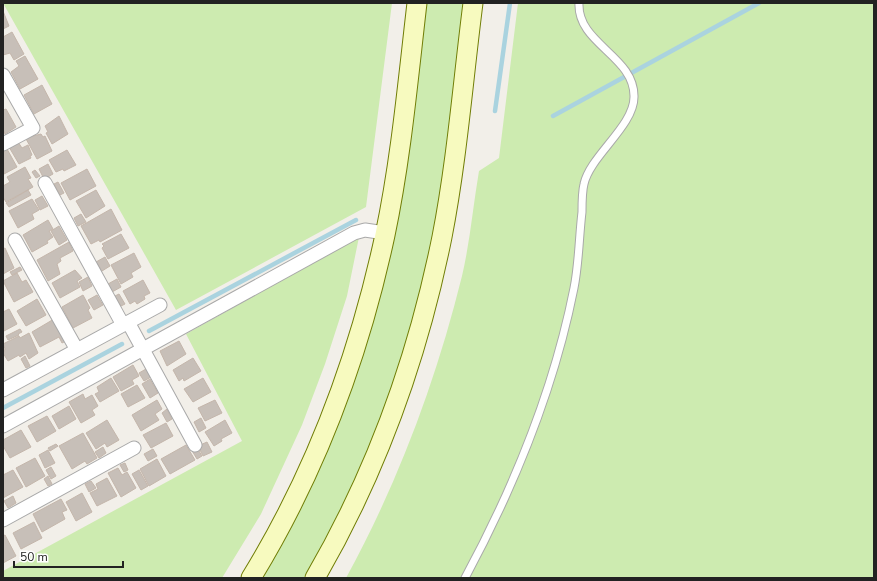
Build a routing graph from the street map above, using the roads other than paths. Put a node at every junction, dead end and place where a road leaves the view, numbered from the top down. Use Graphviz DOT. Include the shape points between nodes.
graph roads {
  1 [pos="417,3"];
  2 [pos="473,3"];
  3 [pos="579,3"];
  4 [pos="3,75"];
  5 [pos="3,144"];
  6 [pos="45,183"];
  7 [pos="385,233"];
  8 [pos="15,240"];
  9 [pos="160,305"];
  10 [pos="126,324"];
  11 [pos="142,349"];
  12 [pos="77,350"];
  13 [pos="5,385"];
  14 [pos="3,426"];
  15 [pos="195,445"];
  16 [pos="134,448"];
  17 [pos="3,520"];
  18 [pos="251,578"];
  19 [pos="315,578"];
  20 [pos="465,578"];
  1 -- 7 [label="street" via="396,176"];
  2 -- 19 [label="street" via="442,237 416,341 402,387 360,492"];
  3 -- 20 [label="lane" via="579,13 589,32 621,63 634,85 634,109 597,160 584,183 574,286 557,356 534,426 506,494"];
  4 -- 5 [label="street" via="33,128"];
  6 -- 10 [label="street"];
  7 -- 11 [label="street" via="370,230 354,233"];
  7 -- 18 [label="street" via="355,354 337,403 292,506"];
  8 -- 12 [label="street"];
  9 -- 10 [label="street"];
  10 -- 11 [label="street"];
  10 -- 12 [label="street"];
  11 -- 14 [label="street"];
  11 -- 15 [label="street"];
  12 -- 13 [label="street"];
  16 -- 17 [label="street"];
}
